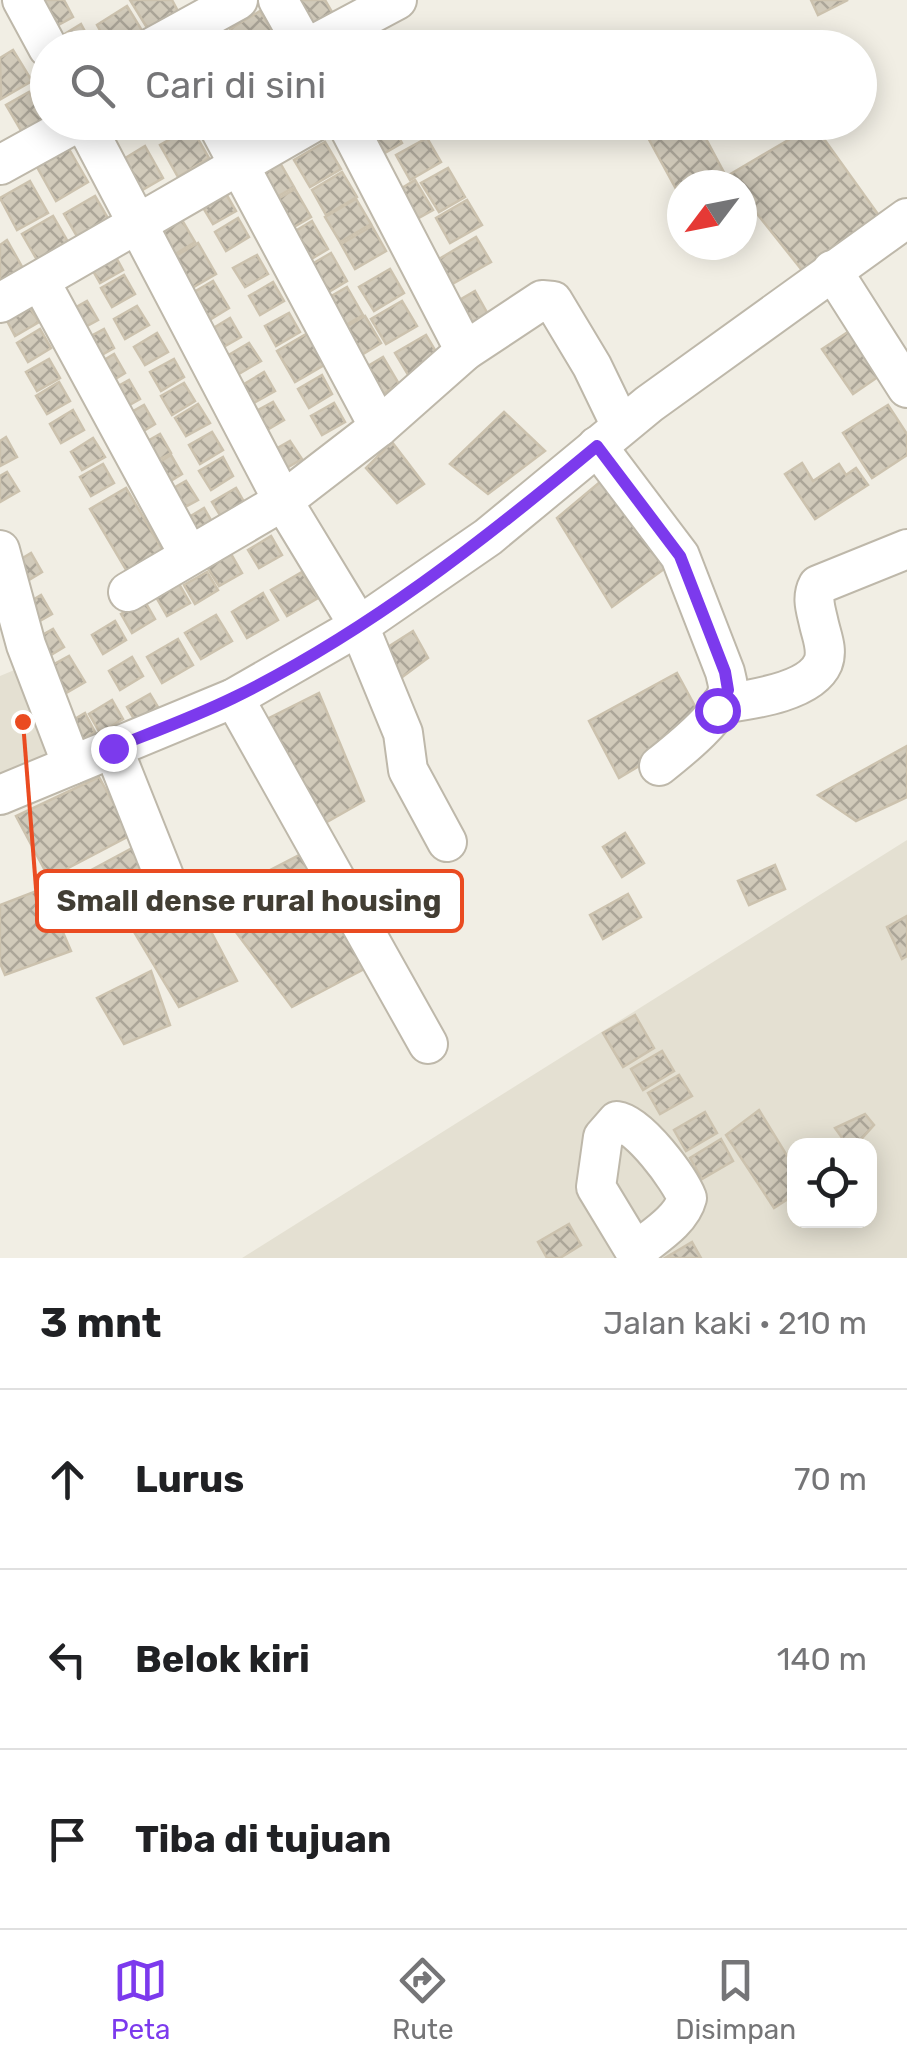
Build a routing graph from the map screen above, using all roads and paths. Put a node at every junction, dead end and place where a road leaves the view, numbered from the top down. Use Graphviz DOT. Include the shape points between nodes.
graph roads {
  1 [pos="22,0"];
  2 [pos="238,0"];
  3 [pos="278,0"];
  4 [pos="396,0"];
  5 [pos="38,30"];
  6 [pos="190,30"];
  7 [pos="296,30"];
  8 [pos="340,30"];
  9 [pos="47,140"];
  10 [pos="91,140"];
  11 [pos="225,140"];
  12 [pos="281,140"];
  13 [pos="355,140"];
  14 [pos="238,164"];
  15 [pos="0,165"];
  16 [pos="907,218"];
  17 [pos="136,226"];
  18 [pos="832,270"];
  19 [pos="40,280"];
  20 [pos="0,302"];
  21 [pos="465,352"];
  22 [pos="907,388"];
  23 [pos="379,427"];
  24 [pos="609,436"];
  25 [pos="283,501"];
  26 [pos="907,549"];
  27 [pos="0,550"];
  28 [pos="189,555"];
  29 [pos="128,592"];
  30 [pos="359,626"];
  31 [pos="234,698"];
  32 [pos="721,704"];
  33 [pos="113,748"];
  34 [pos="72,764"];
  35 [pos="659,766"];
  36 [pos="0,795"];
  37 [pos="447,842"];
  38 [pos="164,876"];
  39 [pos="428,1044"];
  1 -- 5 [label="street"];
  2 -- 6 [label="street"];
  3 -- 7 [label="street"];
  4 -- 8 [label="street"];
  9 -- 15 [label="street"];
  10 -- 17 [label="street"];
  11 -- 14 [label="street"];
  12 -- 14 [label="street"];
  13 -- 21 [label="street"];
  14 -- 17 [label="street"];
  14 -- 23 [label="street"];
  16 -- 18 [label="street"];
  17 -- 19 [label="street"];
  17 -- 25 [label="street"];
  18 -- 22 [label="street"];
  18 -- 24 [label="street"];
  19 -- 20 [label="street"];
  19 -- 28 [label="street"];
  21 -- 23 [label="street"];
  21 -- 24 [label="street" via="535,303 553,301 592,366"];
  23 -- 25 [label="street"];
  24 -- 30 [label="street" via="488,537"];
  24 -- 32 [label="street" via="680,556 725,672 728,690"];
  25 -- 28 [label="street"];
  25 -- 30 [label="street"];
  26 -- 32 [label="street" via="818,585 814,603 826,648 817,672 760,699"];
  27 -- 34 [label="street" via="26,644"];
  28 -- 29 [label="street"];
  30 -- 31 [label="street"];
  30 -- 37 [label="street" via="403,734 408,770"];
  31 -- 33 [label="street"];
  31 -- 39 [label="street"];
  32 -- 35 [label="street"];
  33 -- 34 [label="street"];
  33 -- 38 [label="street"];
  34 -- 36 [label="street"];
}
